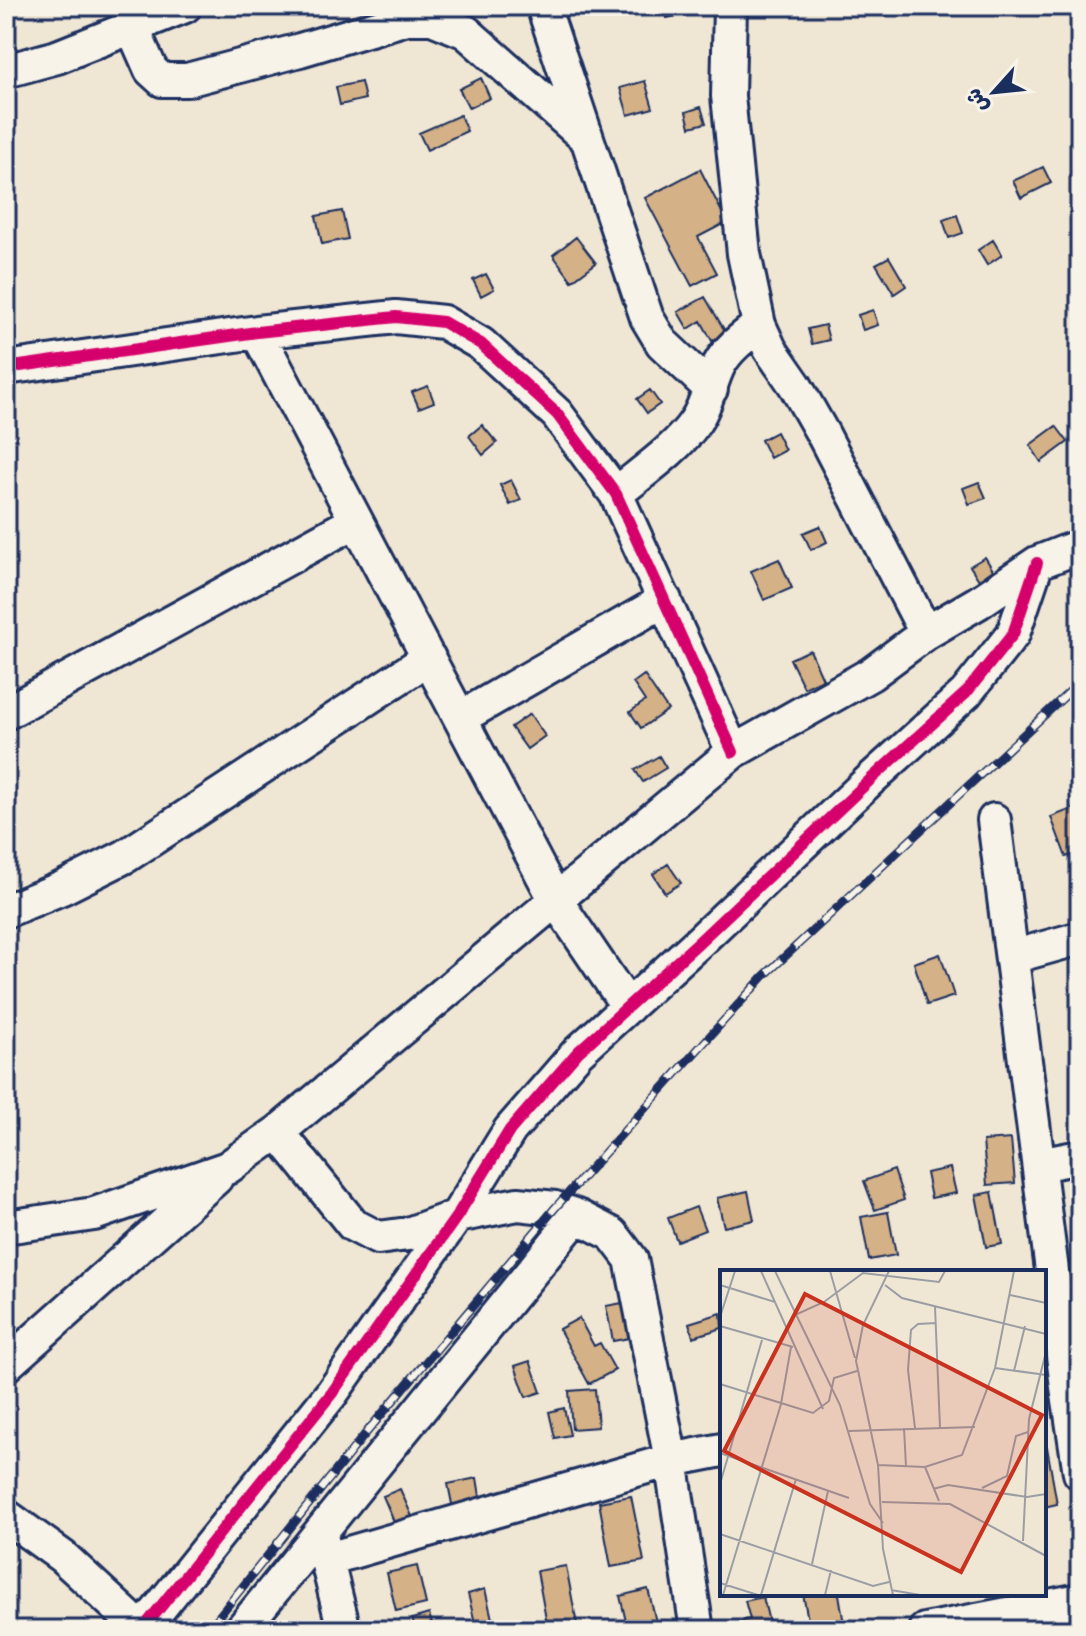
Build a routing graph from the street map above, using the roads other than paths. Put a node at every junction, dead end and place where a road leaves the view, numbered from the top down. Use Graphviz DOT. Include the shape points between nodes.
graph roads {
  1 [pos="185,6"];
  2 [pos="543,6"];
  3 [pos="730,6"];
  4 [pos="132,27"];
  5 [pos="6,71"];
  6 [pos="586,138"];
  7 [pos="759,325"];
  8 [pos="257,332"];
  9 [pos="6,368"];
  10 [pos="711,389"];
  11 [pos="616,494"];
  12 [pos="356,521"];
  13 [pos="1080,546"];
  14 [pos="1037,563"];
  15 [pos="665,600"];
  16 [pos="926,633"];
  17 [pos="429,658"];
  18 [pos="6,713"];
  19 [pos="460,718"];
  20 [pos="733,752"];
  21 [pos="994,820"];
  22 [pos="555,899"];
  23 [pos="6,911"];
  24 [pos="1080,938"];
  25 [pos="1012,957"];
  26 [pos="628,1007"];
  27 [pos="278,1132"];
  28 [pos="1080,1157"];
  29 [pos="1039,1165"];
  30 [pos="227,1168"];
  31 [pos="457,1216"];
  32 [pos="577,1216"];
  33 [pos="6,1227"];
  34 [pos="6,1365"];
  35 [pos="1064,1388"];
  36 [pos="720,1450"];
  37 [pos="671,1460"];
  38 [pos="1080,1473"];
  39 [pos="6,1516"];
  40 [pos="324,1546"];
  41 [pos="1080,1600"];
  42 [pos="142,1630"];
  43 [pos="241,1630"];
  44 [pos="344,1630"];
  45 [pos="697,1630"];
  46 [pos="925,1630"];
  1 -- 4 [label="street"];
  2 -- 6 [label="street"];
  3 -- 7 [label="street" via="728,96 744,254"];
  4 -- 5 [label="street"];
  4 -- 6 [label="street" via="151,70 162,80 187,80 407,18 432,18 466,32"];
  6 -- 10 [label="street" via="647,318 662,343"];
  7 -- 10 [label="street" via="720,364"];
  7 -- 16 [label="street" via="824,436"];
  8 -- 9 [label="street"];
  8 -- 11 [label="street" via="396,317 443,322 481,344 557,414"];
  8 -- 12 [label="street"];
  10 -- 11 [label="street" via="684,436"];
  11 -- 15 [label="street"];
  12 -- 17 [label="street"];
  12 -- 18 [label="street"];
  13 -- 14 [label="street"];
  14 -- 16 [label="street"];
  14 -- 26 [label="street" via="1013,634 966,693"];
  15 -- 19 [label="street"];
  15 -- 20 [label="street"];
  16 -- 20 [label="street" via="871,674"];
  17 -- 19 [label="street"];
  17 -- 23 [label="street" via="126,856"];
  19 -- 22 [label="street"];
  20 -- 22 [label="street"];
  21 -- 25 [label="street"];
  22 -- 26 [label="street"];
  22 -- 27 [label="street"];
  24 -- 25 [label="street"];
  25 -- 29 [label="street"];
  26 -- 31 [label="street" via="578,1052 510,1130"];
  27 -- 30 [label="street"];
  27 -- 31 [label="street" via="353,1225 378,1238 408,1234"];
  28 -- 29 [label="street"];
  29 -- 35 [label="street"];
  30 -- 33 [label="street" via="94,1214"];
  30 -- 34 [label="street"];
  31 -- 32 [label="street" via="518,1204"];
  31 -- 42 [label="street" via="332,1393"];
  32 -- 37 [label="street" via="612,1234 631,1259"];
  32 -- 40 [label="street"];
  35 -- 38 [label="street"];
  36 -- 37 [label="street"];
  37 -- 40 [label="street"];
  37 -- 45 [label="street"];
  39 -- 42 [label="street" via="63,1557"];
  40 -- 43 [label="street"];
  40 -- 44 [label="street"];
  41 -- 46 [label="street"];
}
